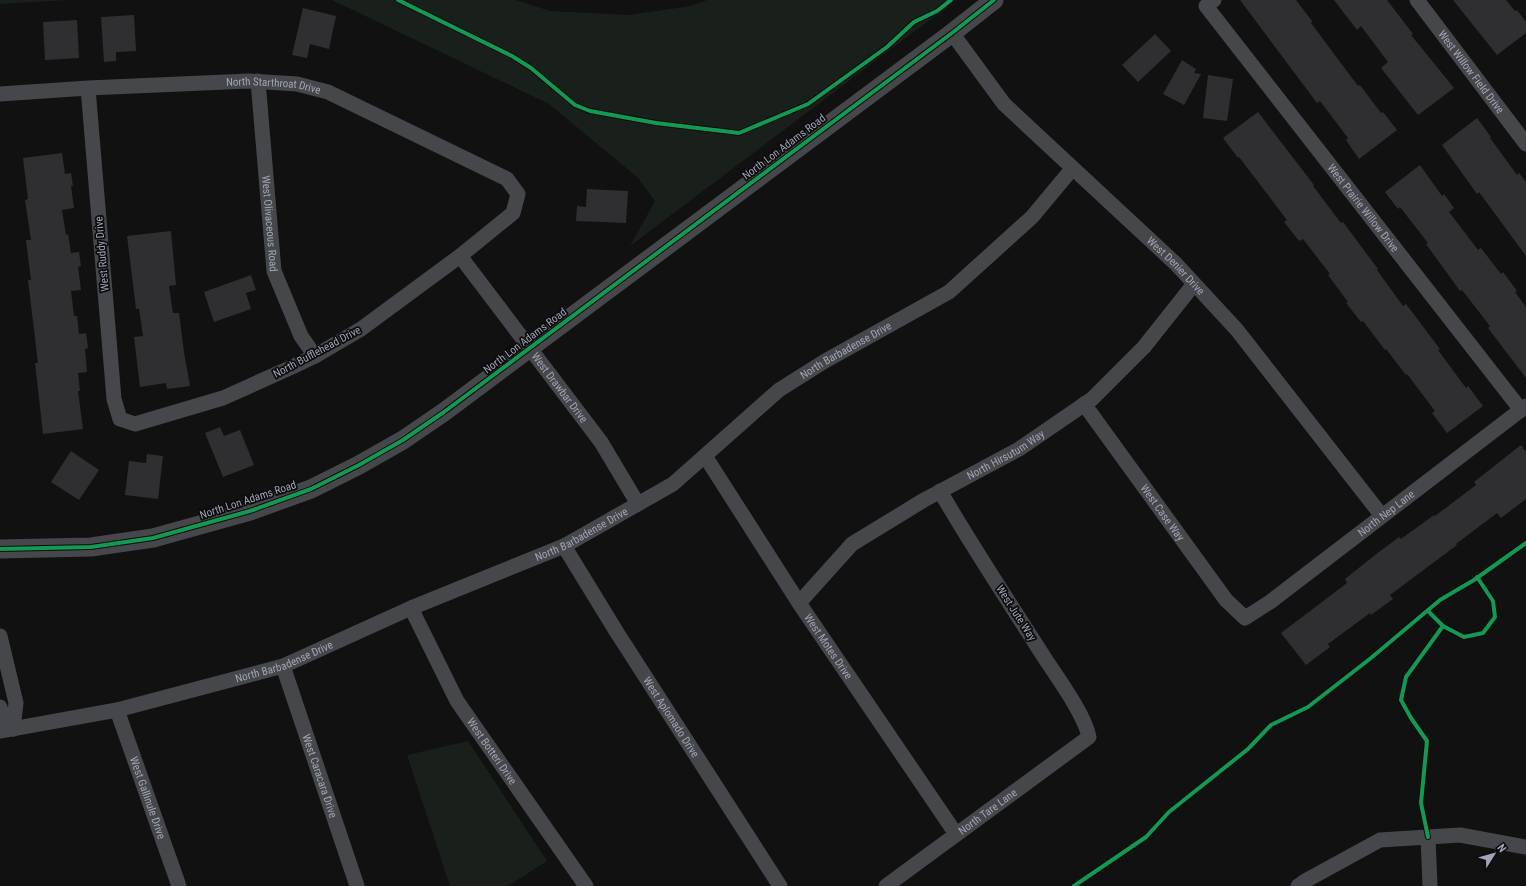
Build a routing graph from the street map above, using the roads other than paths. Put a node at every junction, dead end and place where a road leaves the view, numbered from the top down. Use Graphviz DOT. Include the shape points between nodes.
graph roads {
  1 [pos="994,0"];
  2 [pos="1417,0"];
  3 [pos="1210,3"];
  4 [pos="952,33"];
  5 [pos="258,81"];
  6 [pos="88,88"];
  7 [pos="0,94"];
  8 [pos="1526,144"];
  9 [pos="1072,169"];
  10 [pos="518,194"];
  11 [pos="460,256"];
  12 [pos="1194,284"];
  13 [pos="530,349"];
  14 [pos="315,356"];
  15 [pos="1084,404"];
  16 [pos="1523,408"];
  17 [pos="120,419"];
  18 [pos="705,456"];
  19 [pos="940,491"];
  20 [pos="638,504"];
  21 [pos="1382,516"];
  22 [pos="564,546"];
  23 [pos="0,549"];
  24 [pos="799,603"];
  25 [pos="411,608"];
  26 [pos="1245,618"];
  27 [pos="0,636"];
  28 [pos="284,666"];
  29 [pos="0,707"];
  30 [pos="117,710"];
  31 [pos="7,730"];
  32 [pos="1089,737"];
  33 [pos="956,834"];
  34 [pos="1428,837"];
  35 [pos="1526,847"];
  36 [pos="179,886"];
  37 [pos="357,886"];
  38 [pos="586,886"];
  39 [pos="780,886"];
  40 [pos="886,886"];
  41 [pos="1298,886"];
  42 [pos="1430,886"];
  1 -- 4 [label="street, North Lon Adams Road"];
  2 -- 8 [label="street, West Willow Field Drive"];
  3 -- 16 [label="street, West Prairie Willow Drive"];
  4 -- 9 [label="street, West Denier Drive" via="1004,104"];
  4 -- 13 [label="street, North Lon Adams Road"];
  5 -- 6 [label="street, North Starthroat Drive"];
  5 -- 10 [label="street, North Starthroat Drive" via="297,84 328,92 507,179"];
  5 -- 14 [label="street, West Olivaceous Road" via="274,271 301,336"];
  6 -- 7 [label="street, North Starthroat Drive"];
  6 -- 17 [label="street, West Ruddy Drive" via="114,399"];
  9 -- 12 [label="street, West Denier Drive" via="1176,264"];
  9 -- 18 [label="street, North Barbadense Drive" via="1032,217 950,292 825,361 779,390"];
  10 -- 11 [label="street, North Bufflehead Drive" via="513,213"];
  11 -- 13 [label="street, West Drawbar Drive"];
  11 -- 14 [label="street, North Bufflehead Drive" via="362,328"];
  12 -- 15 [label="street, North Hirsutum Way" via="1144,347"];
  12 -- 21 [label="street, West Denier Drive" via="1237,330"];
  13 -- 20 [label="street, West Drawbar Drive" via="601,442"];
  13 -- 23 [label="street, North Lon Adams Road" via="403,440 304,491 250,511 153,538 91,547"];
  14 -- 17 [label="street, North Bufflehead Drive" via="223,398 135,424"];
  15 -- 19 [label="street, North Hirsutum Way" via="1019,449"];
  15 -- 26 [label="street, West Case Way" via="1226,600"];
  16 -- 21 [label="street, North Nep Lane"];
  18 -- 20 [label="street, North Barbadense Drive" via="673,484"];
  18 -- 24 [label="street, West Motes Drive"];
  19 -- 24 [label="street, North Hirsutum Way" via="852,544"];
  19 -- 32 [label="street, West Jute Way" via="1070,698 1087,728"];
  20 -- 22 [label="street, North Barbadense Drive"];
  21 -- 26 [label="street, North Nep Lane" via="1270,602"];
  22 -- 25 [label="street, North Barbadense Drive"];
  22 -- 39 [label="street, West Aplomado Drive"];
  24 -- 33 [label="street, West Motes Drive"];
  25 -- 28 [label="street, North Barbadense Drive"];
  25 -- 38 [label="street, West Botteri Drive" via="457,701"];
  27 -- 31 [label="street" via="16,702"];
  28 -- 30 [label="street, North Barbadense Drive"];
  28 -- 37 [label="street, West Caracara Drive"];
  29 -- 31 [label="street"];
  30 -- 31 [label="street, North Barbadense Drive"];
  30 -- 36 [label="street, West Gallinule Drive"];
  32 -- 33 [label="street, North Tare Lane"];
  33 -- 40 [label="street, North Tare Lane"];
  34 -- 35 [label="street" via="1460,835"];
  34 -- 41 [label="street" via="1380,840"];
  34 -- 42 [label="street"];
}
